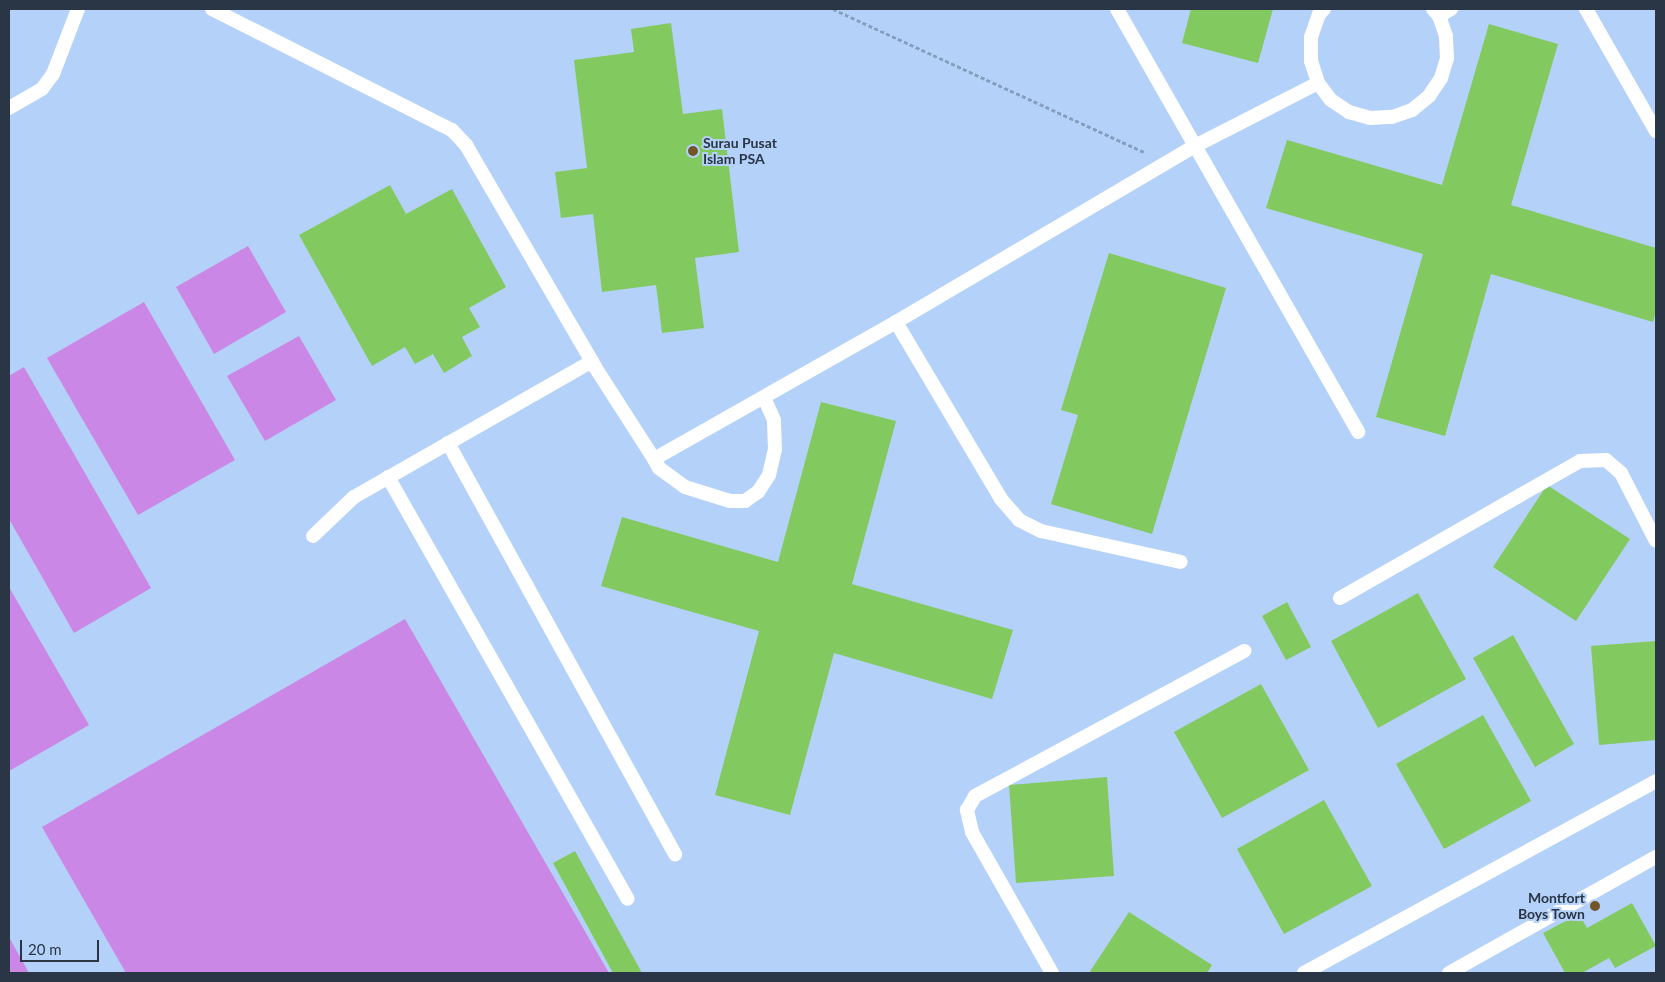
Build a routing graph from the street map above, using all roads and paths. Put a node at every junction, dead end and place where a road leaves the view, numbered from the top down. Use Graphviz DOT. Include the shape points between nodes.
graph roads {
  1 [pos="78,9"];
  2 [pos="212,9"];
  3 [pos="833,9"];
  4 [pos="1117,9"];
  5 [pos="1324,9"];
  6 [pos="1586,9"];
  7 [pos="1441,11"];
  8 [pos="1318,83"];
  9 [pos="9,108"];
  10 [pos="1656,131"];
  11 [pos="1195,146"];
  12 [pos="1167,163"];
  13 [pos="896,322"];
  14 [pos="592,361"];
  15 [pos="764,398"];
  16 [pos="1358,432"];
  17 [pos="448,443"];
  18 [pos="654,459"];
  19 [pos="388,476"];
  20 [pos="312,536"];
  21 [pos="1656,541"];
  22 [pos="1181,562"];
  23 [pos="1340,598"];
  24 [pos="1244,651"];
  25 [pos="1656,781"];
  26 [pos="675,856"];
  27 [pos="1656,857"];
  28 [pos="628,899"];
  29 [pos="1453,972"];
  30 [pos="1052,973"];
  31 [pos="1304,973"];
  1 -- 9 [label="lane" via="53,74 42,89"];
  2 -- 14 [label="lane" via="452,130 466,145"];
  3 -- 12 [label="path"];
  4 -- 11 [label="lane"];
  5 -- 8 [label="lane" via="1311,37 1310,61"];
  6 -- 10 [label="lane"];
  7 -- 8 [label="lane" via="1447,58 1441,78 1429,96 1412,110 1392,117 1370,118 1356,114 1331,100"];
  8 -- 11 [label="lane"];
  11 -- 12 [label="lane"];
  11 -- 16 [label="lane"];
  12 -- 13 [label="lane"];
  13 -- 15 [label="lane"];
  13 -- 22 [label="lane" via="1001,499 1019,520 1041,531"];
  14 -- 17 [label="lane"];
  14 -- 18 [label="lane"];
  15 -- 18 [label="lane"];
  15 -- 18 [label="lane" via="774,420 775,450 769,475 758,492 745,502 730,501 685,486 659,468"];
  17 -- 19 [label="lane"];
  17 -- 26 [label="lane"];
  19 -- 20 [label="lane" via="354,497"];
  19 -- 28 [label="lane"];
  21 -- 23 [label="lane" via="1621,473 1606,460 1580,461"];
  24 -- 30 [label="lane" via="975,796 967,810 972,832"];
  25 -- 31 [label="lane"];
  27 -- 29 [label="lane"];
}
